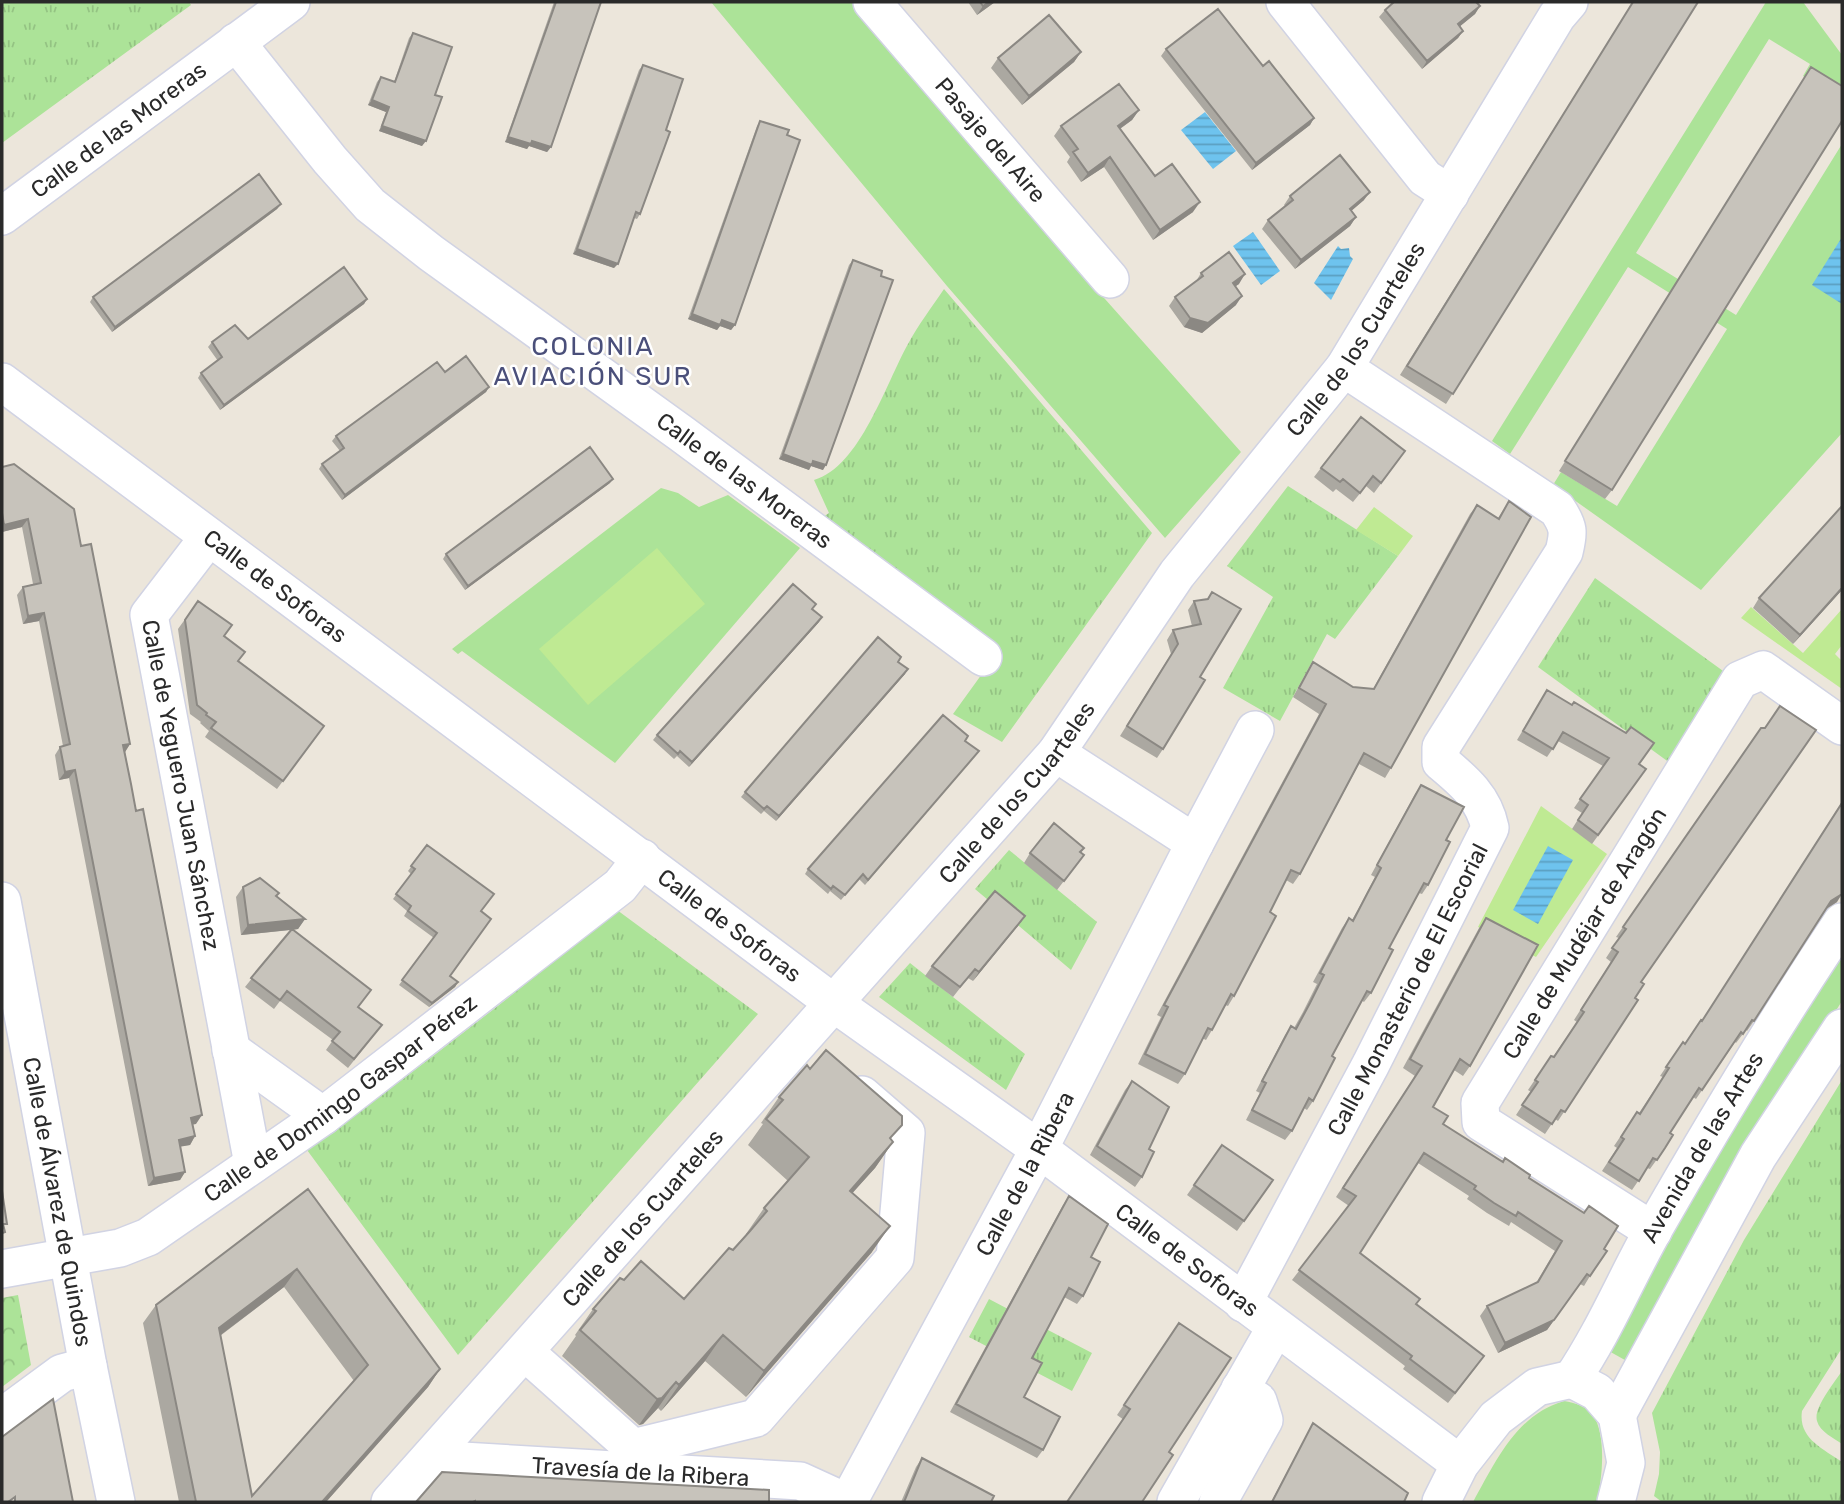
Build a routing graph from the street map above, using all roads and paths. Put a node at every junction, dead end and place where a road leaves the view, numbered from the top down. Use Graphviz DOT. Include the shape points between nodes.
graph roads {
  1 [pos="291,2"];
  2 [pos="873,2"];
  3 [pos="1285,2"];
  4 [pos="1562,7"];
  5 [pos="236,43"];
  6 [pos="1450,194"];
  7 [pos="2,216"];
  8 [pos="1110,279"];
  9 [pos="1345,368"];
  10 [pos="2,382"];
  11 [pos="208,538"];
  12 [pos="983,657"];
  13 [pos="1842,726"];
  14 [pos="1255,730"];
  15 [pos="1056,753"];
  16 [pos="1195,843"];
  17 [pos="642,858"];
  18 [pos="2,901"];
  19 [pos="1842,922"];
  20 [pos="5,939"];
  21 [pos="835,1004"];
  22 [pos="1842,1028"];
  23 [pos="231,1049"];
  24 [pos="819,1057"];
  25 [pos="323,1116"];
  26 [pos="1039,1149"];
  27 [pos="253,1164"];
  28 [pos="1653,1231"];
  29 [pos="69,1256"];
  30 [pos="2,1269"];
  31 [pos="1243,1303"];
  32 [pos="1276,1327"];
  33 [pos="525,1352"];
  34 [pos="88,1366"];
  35 [pos="1572,1379"];
  36 [pos="1240,1389"];
  37 [pos="1617,1415"];
  38 [pos="2,1417"];
  39 [pos="429,1459"];
  40 [pos="1460,1464"];
  41 [pos="116,1502"];
  42 [pos="390,1502"];
  43 [pos="847,1502"];
  44 [pos="1176,1502"];
  45 [pos="1218,1502"];
  46 [pos="1441,1502"];
  47 [pos="1616,1502"];
  1 -- 5 [label="street, Calle de las Moreras"];
  2 -- 8 [label="street, Pasaje del Aire"];
  3 -- 6 [label="street" via="1426,178"];
  4 -- 6 [label="street, Calle de los Cuarteles"];
  5 -- 7 [label="street, Calle de las Moreras"];
  5 -- 12 [label="street, Calle de las Moreras" via="370,205"];
  6 -- 9 [label="street, Calle de los Cuarteles"];
  9 -- 15 [label="street, Calle de los Cuarteles" via="1177,574"];
  9 -- 31 [label="street, Calle Monasterio de El Escorial" via="1557,509 1569,533 1564,552 1441,747 1441,762 1486,809 1490,828"];
  10 -- 11 [label="street, Calle de Soforas"];
  11 -- 17 [label="street, Calle de Soforas"];
  11 -- 23 [label="street, Calle de Yeguero Juan Sánchez" via="149,615"];
  13 -- 28 [label="street, Calle de Mudéjar de Aragón" via="1763,670 1740,680 1480,1104 1481,1122"];
  14 -- 16 [label="street, Calle de la Ribera"];
  15 -- 16 [label="street"];
  15 -- 21 [label="street, Calle de los Cuarteles"];
  16 -- 26 [label="street, Calle de la Ribera"];
  17 -- 21 [label="street, Calle de Soforas"];
  17 -- 25 [label="street, Calle de Domingo Gaspar Pérez" via="620,886"];
  18 -- 20 [label="street, Calle de Álvarez de Quindos"];
  19 -- 28 [label="street, Avenida de las Artes" via="1724,1107"];
  20 -- 29 [label="street, Calle de Álvarez de Quindos"];
  21 -- 24 [label="street, Calle de los Cuarteles"];
  21 -- 26 [label="street, Calle de Soforas"];
  22 -- 37 [label="street" via="1758,1156"];
  23 -- 25 [label="street"];
  23 -- 27 [label="street, Calle de Yeguero Juan Sánchez"];
  24 -- 33 [label="street, Calle de los Cuarteles"];
  24 -- 33 [label="street, Travesía de la Ribera" via="905,1133 895,1258 756,1419 633,1448"];
  25 -- 27 [label="street, Calle de Domingo Gaspar Pérez"];
  26 -- 31 [label="street, Calle de Soforas"];
  26 -- 43 [label="street, Calle de la Ribera"];
  27 -- 29 [label="street, Calle de Domingo Gaspar Pérez" via="148,1237 120,1248"];
  28 -- 35 [label="street, Avenida de las Artes"];
  29 -- 30 [label="street, Calle de Domingo Gaspar Pérez"];
  29 -- 34 [label="street, Calle de Álvarez de Quindos"];
  31 -- 32 [label="street, Calle de Soforas"];
  32 -- 36 [label="street"];
  32 -- 40 [label="street, Calle de Soforas"];
  33 -- 39 [label="street, Calle de los Cuarteles"];
  34 -- 38 [label="street" via="61,1373"];
  34 -- 41 [label="street, Calle de Álvarez de Quindos"];
  35 -- 37 [label="street" via="1597,1392"];
  35 -- 40 [label="street" via="1537,1387 1496,1418"];
  36 -- 44 [label="street"];
  36 -- 45 [label="street" via="1258,1401 1264,1420"];
  37 -- 47 [label="street" via="1626,1463"];
  39 -- 42 [label="street, Calle de los Cuarteles"];
  39 -- 43 [label="street, Travesía de la Ribera" via="800,1480"];
  40 -- 46 [label="street"];
}
